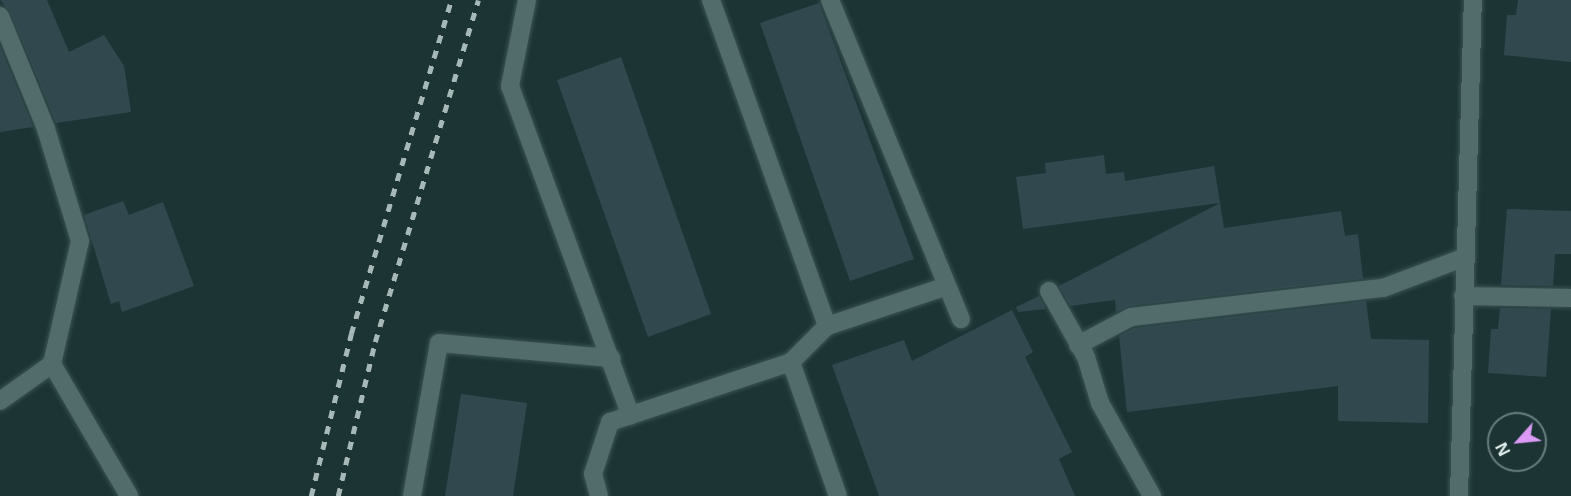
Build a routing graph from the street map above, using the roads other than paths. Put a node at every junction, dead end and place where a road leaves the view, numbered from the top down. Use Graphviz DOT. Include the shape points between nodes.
graph roads {
  1 [pos="527,0"];
  2 [pos="711,0"];
  3 [pos="830,0"];
  4 [pos="1473,0"];
  5 [pos="0,16"];
  6 [pos="1463,258"];
  7 [pos="947,286"];
  8 [pos="1049,291"];
  9 [pos="1463,296"];
  10 [pos="1571,298"];
  11 [pos="961,319"];
  12 [pos="827,326"];
  13 [pos="1078,345"];
  14 [pos="611,358"];
  15 [pos="791,362"];
  16 [pos="51,364"];
  17 [pos="0,401"];
  18 [pos="631,416"];
  19 [pos="129,496"];
  20 [pos="412,496"];
  21 [pos="600,496"];
  22 [pos="838,496"];
  23 [pos="1152,496"];
  24 [pos="1459,496"];
  1 -- 14 [label="street" via="510,86"];
  2 -- 12 [label="street"];
  3 -- 7 [label="street"];
  4 -- 6 [label="street"];
  5 -- 16 [label="street" via="46,129 80,241"];
  6 -- 9 [label="street"];
  6 -- 13 [label="street" via="1383,288 1131,317"];
  7 -- 11 [label="street"];
  7 -- 12 [label="street"];
  8 -- 13 [label="street"];
  9 -- 10 [label="street"];
  9 -- 24 [label="street"];
  12 -- 15 [label="street"];
  13 -- 23 [label="street" via="1100,403"];
  14 -- 18 [label="street"];
  14 -- 20 [label="street" via="439,343"];
  15 -- 18 [label="street"];
  15 -- 22 [label="street"];
  16 -- 17 [label="street"];
  16 -- 19 [label="street"];
  18 -- 21 [label="street" via="610,422 593,474"];
}
